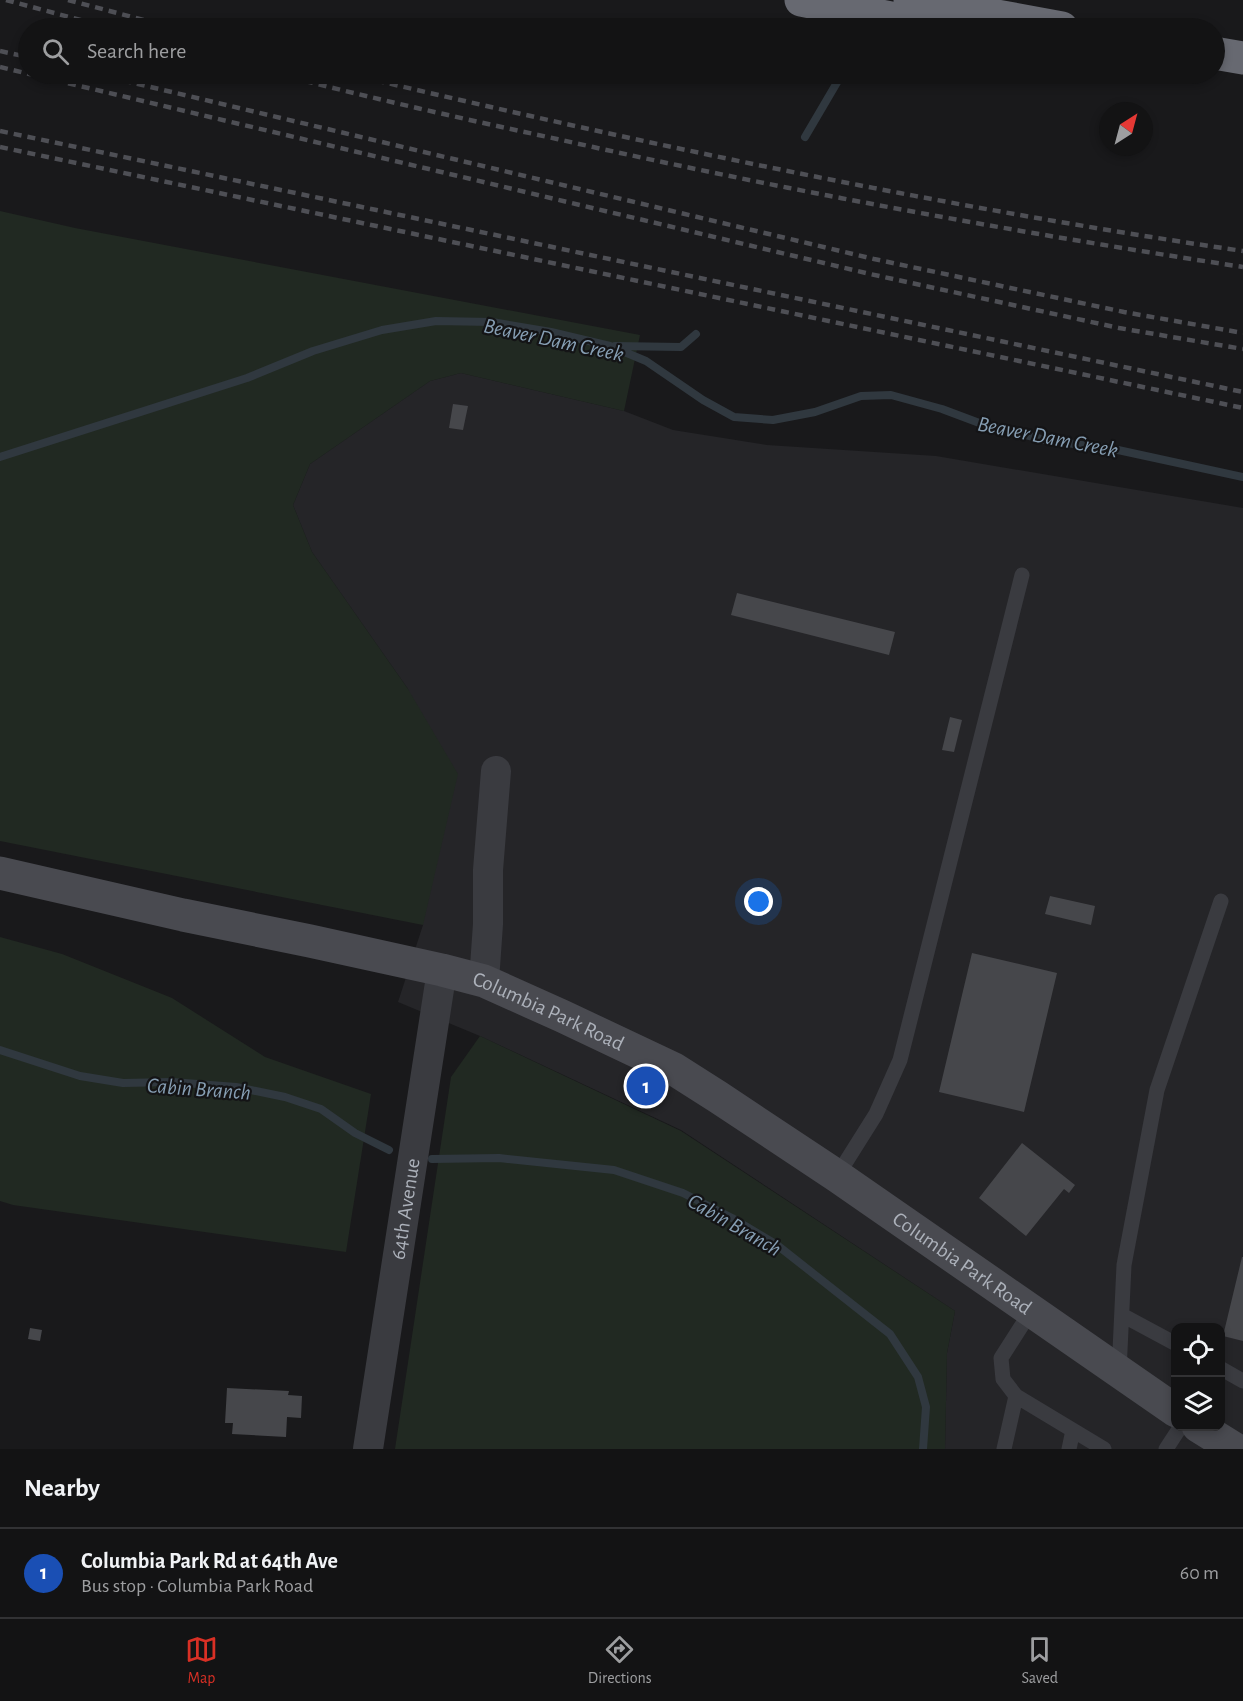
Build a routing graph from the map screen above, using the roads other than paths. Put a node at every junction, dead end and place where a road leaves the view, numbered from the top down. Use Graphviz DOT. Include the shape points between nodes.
graph roads {
  1 [pos="801,0"];
  2 [pos="910,0"];
  3 [pos="894,18"];
  4 [pos="1008,18"];
  5 [pos="1225,55"];
  6 [pos="1243,58"];
  7 [pos="1022,575"];
  8 [pos="496,771"];
  9 [pos="0,873"];
  10 [pos="1221,901"];
  11 [pos="442,970"];
  12 [pos="484,981"];
  13 [pos="837,1176"];
  14 [pos="1030,1311"];
  15 [pos="1122,1315"];
  16 [pos="1171,1341"];
  17 [pos="1225,1370"];
  18 [pos="1119,1372"];
  19 [pos="1243,1381"];
  20 [pos="1016,1396"];
  21 [pos="1171,1408"];
  22 [pos="1073,1430"];
  23 [pos="1178,1431"];
  24 [pos="1206,1431"];
  25 [pos="368,1449"];
  26 [pos="1004,1449"];
  27 [pos="1069,1449"];
  28 [pos="1104,1449"];
  29 [pos="1166,1449"];
  30 [pos="1235,1449"];
  1 -- 3 [label="highway"];
  2 -- 4 [label="highway"];
  5 -- 6 [label="highway"];
  7 -- 13 [label="lane" via="900,1060 876,1114"];
  8 -- 12 [label="street"];
  9 -- 11 [label="street, Columbia Park Road"];
  10 -- 15 [label="lane" via="1156,1090 1124,1265"];
  11 -- 12 [label="street, Columbia Park Road"];
  11 -- 25 [label="street, 64th Avenue"];
  12 -- 13 [label="street, Columbia Park Road" via="674,1069"];
  13 -- 14 [label="street, Columbia Park Road"];
  14 -- 18 [label="street, Columbia Park Road"];
  14 -- 20 [label="lane" via="1001,1358 1003,1379"];
  15 -- 16 [label="lane"];
  15 -- 18 [label="lane"];
  17 -- 19 [label="lane"];
  18 -- 21 [label="street, Columbia Park Road"];
  20 -- 22 [label="lane"];
  20 -- 26 [label="lane"];
  22 -- 27 [label="lane"];
  22 -- 28 [label="lane"];
  23 -- 29 [label="lane"];
  24 -- 30 [label="street"];
}
